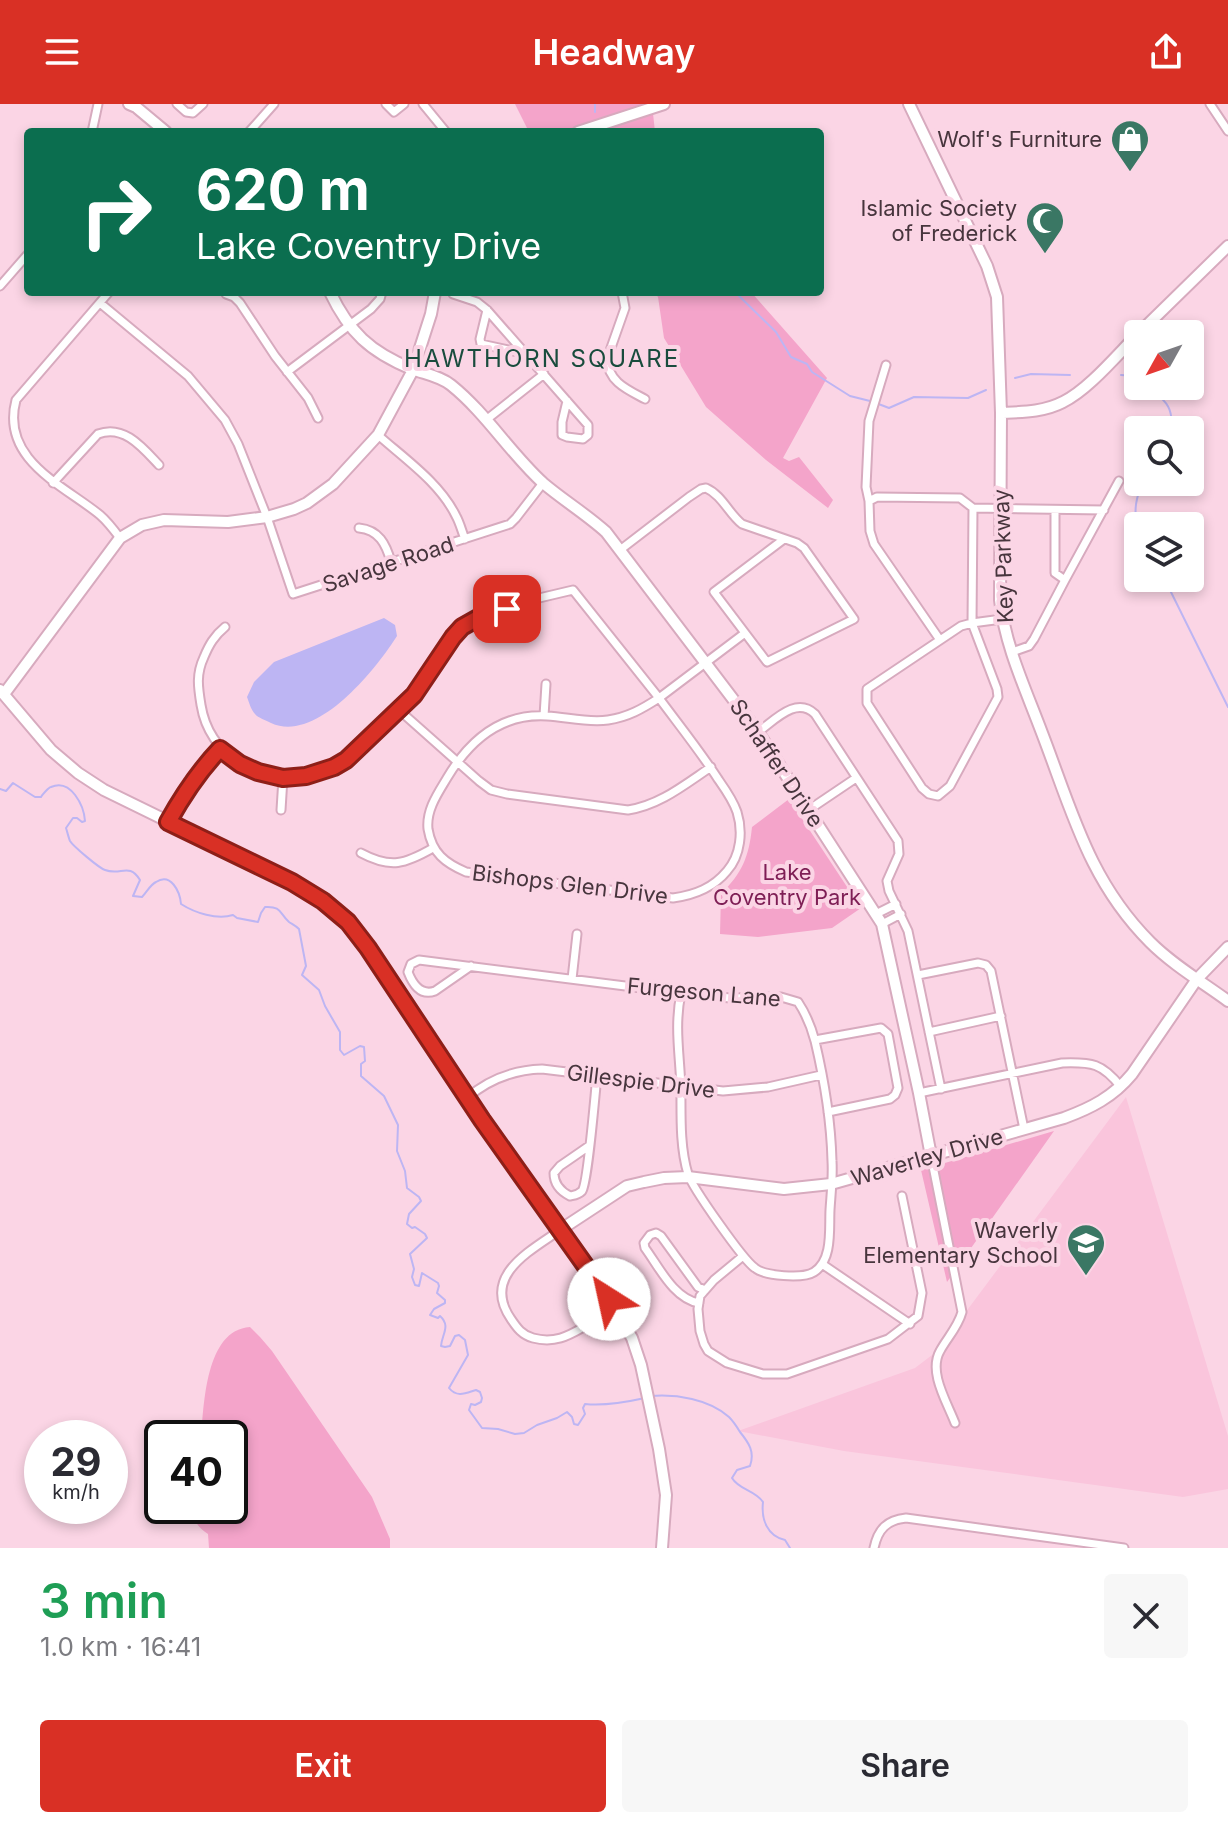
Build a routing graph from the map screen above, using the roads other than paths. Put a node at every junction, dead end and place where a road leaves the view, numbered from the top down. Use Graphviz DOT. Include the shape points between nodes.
graph roads {
  1 [pos="98,104"];
  2 [pos="129,104"];
  3 [pos="177,104"];
  4 [pos="203,104"];
  5 [pos="274,104"];
  6 [pos="386,104"];
  7 [pos="404,104"];
  8 [pos="423,104"];
  9 [pos="664,104"];
  10 [pos="909,104"];
  11 [pos="1210,104"];
  12 [pos="93,128"];
  13 [pos="161,128"];
  14 [pos="253,128"];
  15 [pos="443,128"];
  16 [pos="590,128"];
  17 [pos="1228,131"];
  18 [pos="1228,246"];
  19 [pos="24,259"];
  20 [pos="0,286"];
  21 [pos="106,296"];
  22 [pos="231,296"];
  23 [pos="332,296"];
  24 [pos="381,296"];
  25 [pos="434,296"];
  26 [pos="459,296"];
  27 [pos="623,296"];
  28 [pos="100,303"];
  29 [pos="487,310"];
  30 [pos="1152,320"];
  31 [pos="350,327"];
  32 [pos="1124,348"];
  33 [pos="527,354"];
  34 [pos="886,365"];
  35 [pos="413,370"];
  36 [pos="287,372"];
  37 [pos="544,374"];
  38 [pos="645,399"];
  39 [pos="567,401"];
  40 [pos="1001,413"];
  41 [pos="318,418"];
  42 [pos="486,420"];
  43 [pos="378,435"];
  44 [pos="159,465"];
  45 [pos="1119,481"];
  46 [pos="53,483"];
  47 [pos="543,483"];
  48 [pos="869,501"];
  49 [pos="973,508"];
  50 [pos="999,509"];
  51 [pos="1055,510"];
  52 [pos="1104,510"];
  53 [pos="267,517"];
  54 [pos="359,528"];
  55 [pos="120,538"];
  56 [pos="465,539"];
  57 [pos="784,539"];
  58 [pos="620,550"];
  59 [pos="391,562"];
  60 [pos="1065,580"];
  61 [pos="1002,619"];
  62 [pos="972,623"];
  63 [pos="225,627"];
  64 [pos="745,633"];
  65 [pos="940,640"];
  66 [pos="1012,652"];
  67 [pos="706,662"];
  68 [pos="546,684"];
  69 [pos="2,692"];
  70 [pos="659,698"];
  71 [pos="399,710"];
  72 [pos="544,716"];
  73 [pos="758,732"];
  74 [pos="220,749"];
  75 [pos="457,761"];
  76 [pos="711,767"];
  77 [pos="283,778"];
  78 [pos="856,778"];
  79 [pos="810,809"];
  80 [pos="281,810"];
  81 [pos="168,822"];
  82 [pos="433,848"];
  83 [pos="361,853"];
  84 [pos="896,904"];
  85 [pos="901,914"];
  86 [pos="879,919"];
  87 [pos="577,934"];
  88 [pos="1228,947"];
  89 [pos="471,966"];
  90 [pos="918,975"];
  91 [pos="572,979"];
  92 [pos="1197,979"];
  93 [pos="681,993"];
  94 [pos="1228,1001"];
  95 [pos="1001,1016"];
  96 [pos="929,1032"];
  97 [pos="815,1040"];
  98 [pos="1012,1073"];
  99 [pos="821,1075"];
  100 [pos="597,1076"];
  101 [pos="680,1087"];
  102 [pos="1121,1087"];
  103 [pos="941,1089"];
  104 [pos="919,1093"];
  105 [pos="467,1098"];
  106 [pos="828,1112"];
  107 [pos="1024,1129"];
  108 [pos="589,1146"];
  109 [pos="931,1156"];
  110 [pos="688,1177"];
  111 [pos="831,1184"];
  112 [pos="902,1196"];
  113 [pos="560,1230"];
  114 [pos="743,1256"];
  115 [pos="822,1264"];
  116 [pos="705,1290"];
  117 [pos="609,1299"];
  118 [pos="699,1303"];
  119 [pos="600,1318"];
  120 [pos="624,1322"];
  121 [pos="910,1324"];
  122 [pos="955,1423"];
  123 [pos="662,1548"];
  124 [pos="874,1548"];
  125 [pos="1124,1548"];
  1 -- 12 [label="street"];
  2 -- 13 [label="street"];
  3 -- 4 [label="street" via="193,113"];
  5 -- 14 [label="street"];
  6 -- 7 [label="street" via="394,112"];
  8 -- 15 [label="street"];
  9 -- 16 [label="street"];
  10 -- 40 [label="street, Key Parkway" via="997,297"];
  11 -- 17 [label="street"];
  18 -- 30 [label="street"];
  19 -- 20 [label="street"];
  21 -- 28 [label="street"];
  22 -- 36 [label="street"];
  23 -- 31 [label="street, Schaffer Drive"];
  24 -- 31 [label="street"];
  25 -- 35 [label="street"];
  26 -- 29 [label="street"];
  27 -- 38 [label="street" via="625,308 607,368 618,384"];
  28 -- 46 [label="street" via="16,400 8,418 15,453"];
  28 -- 53 [label="street" via="188,376 225,420"];
  29 -- 33 [label="street"];
  29 -- 33 [label="street" via="481,344"];
  31 -- 35 [label="street, Schaffer Drive" via="383,355"];
  31 -- 36 [label="street"];
  32 -- 40 [label="street" via="1062,403"];
  33 -- 37 [label="street"];
  34 -- 48 [label="street" via="867,433"];
  35 -- 42 [label="street, Schaffer Drive" via="448,383"];
  35 -- 43 [label="street"];
  36 -- 41 [label="street"];
  37 -- 39 [label="street"];
  37 -- 42 [label="street"];
  39 -- 39 [label="street" via="588,425 583,439 562,435"];
  40 -- 50 [label="street, Key Parkway"];
  42 -- 47 [label="street, Schaffer Drive"];
  43 -- 53 [label="street" via="333,484 307,503"];
  43 -- 56 [label="street" via="444,497"];
  44 -- 46 [label="street" via="132,439 108,430 98,434"];
  45 -- 52 [label="street"];
  46 -- 55 [label="street" via="101,515"];
  47 -- 56 [label="street, Savage Road" via="510,524"];
  47 -- 58 [label="street, Schaffer Drive" via="589,517"];
  48 -- 49 [label="street" via="960,498"];
  48 -- 65 [label="street" via="874,544"];
  49 -- 50 [label="street"];
  49 -- 62 [label="street"];
  50 -- 51 [label="street"];
  50 -- 61 [label="street, Key Parkway"];
  51 -- 52 [label="street"];
  51 -- 60 [label="street" via="1055,573"];
  52 -- 60 [label="street"];
  53 -- 55 [label="street" via="164,520"];
  53 -- 59 [label="street, Savage Road" via="293,594"];
  54 -- 59 [label="street" via="383,540"];
  55 -- 69 [label="street"];
  56 -- 59 [label="street, Savage Road"];
  57 -- 58 [label="street" via="742,524 706,488"];
  57 -- 64 [label="street" via="714,592"];
  57 -- 64 [label="street" via="804,548 854,619 767,662"];
  58 -- 67 [label="street, Schaffer Drive"];
  60 -- 66 [label="street" via="1029,646"];
  61 -- 62 [label="street"];
  61 -- 66 [label="street, Key Parkway"];
  62 -- 65 [label="street"];
  62 -- 65 [label="street" via="998,697 950,786 938,796 922,788 867,703 867,689"];
  63 -- 74 [label="street" via="211,642 197,682 202,714"];
  64 -- 67 [label="street"];
  66 -- 92 [label="street, Key Parkway" via="1078,831 1102,881 1152,944"];
  67 -- 70 [label="street"];
  67 -- 73 [label="street, Schaffer Drive"];
  68 -- 72 [label="street"];
  69 -- 81 [label="street" via="78,773"];
  70 -- 71 [label="street, Bishops Glen Drive" via="573,590 462,627"];
  70 -- 72 [label="street" via="608,720"];
  70 -- 76 [label="street, Bishops Glen Drive"];
  71 -- 75 [label="street"];
  71 -- 77 [label="street" via="346,760 321,772"];
  72 -- 75 [label="street" via="501,725"];
  73 -- 78 [label="street" via="791,709 804,707"];
  73 -- 79 [label="street, Schaffer Drive"];
  74 -- 77 [label="street" via="240,764"];
  74 -- 81 [label="street" via="186,789"];
  75 -- 76 [label="street" via="491,790 628,810 660,801"];
  75 -- 82 [label="street" via="427,820"];
  76 -- 82 [label="street, Bishops Glen Drive" via="737,812 738,851 716,883 690,896 466,872"];
  77 -- 80 [label="street"];
  78 -- 79 [label="street"];
  78 -- 84 [label="street" via="898,841 899,854 887,881"];
  79 -- 86 [label="street, Schaffer Drive"];
  81 -- 105 [label="street" via="292,882 348,922"];
  82 -- 83 [label="street" via="391,864"];
  84 -- 85 [label="street"];
  84 -- 86 [label="street"];
  85 -- 86 [label="street"];
  85 -- 90 [label="street"];
  86 -- 104 [label="street, Schaffer Drive"];
  87 -- 91 [label="street"];
  88 -- 92 [label="street, Waverley Drive"];
  89 -- 89 [label="street, Furgeson Lane" via="429,994 418,989 408,972 419,960"];
  89 -- 91 [label="street, Furgeson Lane"];
  90 -- 95 [label="street" via="986,965"];
  90 -- 96 [label="street"];
  91 -- 93 [label="street, Furgeson Lane"];
  92 -- 94 [label="street, Key Parkway"];
  92 -- 102 [label="street, Waverley Drive"];
  93 -- 97 [label="street, Furgeson Lane" via="798,1002"];
  93 -- 101 [label="street" via="676,1014"];
  95 -- 96 [label="street"];
  95 -- 98 [label="street"];
  96 -- 103 [label="street"];
  97 -- 99 [label="street, Furgeson Lane"];
  97 -- 106 [label="street" via="881,1028 888,1034 898,1088 890,1099"];
  98 -- 102 [label="street" via="1086,1062 1104,1069"];
  98 -- 103 [label="street"];
  98 -- 107 [label="street"];
  99 -- 101 [label="street, Gillespie Drive" via="738,1090"];
  99 -- 106 [label="street, Furgeson Lane"];
  100 -- 101 [label="street, Gillespie Drive"];
  100 -- 105 [label="street, Gillespie Drive" via="518,1071 481,1086"];
  100 -- 108 [label="street"];
  101 -- 110 [label="street"];
  102 -- 107 [label="street, Waverley Drive" via="1092,1107"];
  103 -- 104 [label="street"];
  104 -- 109 [label="street, Schaffer Drive"];
  105 -- 113 [label="street"];
  106 -- 111 [label="street, Furgeson Lane"];
  107 -- 109 [label="street, Waverley Drive"];
  108 -- 108 [label="street" via="554,1173 558,1187 570,1196 584,1186"];
  109 -- 111 [label="street, Waverley Drive"];
  109 -- 122 [label="street, Schaffer Drive" via="962,1312 936,1367"];
  110 -- 111 [label="street, Waverley Drive" via="784,1189"];
  110 -- 113 [label="street, Waverley Drive" via="627,1186"];
  110 -- 114 [label="street"];
  111 -- 115 [label="street, Furgeson Lane" via="829,1245"];
  112 -- 121 [label="street" via="922,1293 918,1316"];
  113 -- 117 [label="street"];
  113 -- 119 [label="street" via="512,1267 501,1292 505,1311 522,1334 552,1341"];
  114 -- 115 [label="street" via="767,1274 799,1276"];
  114 -- 116 [label="street"];
  115 -- 121 [label="street"];
  116 -- 118 [label="street"];
  116 -- 118 [label="street" via="661,1236 650,1235 645,1248 677,1292"];
  117 -- 119 [label="street"];
  117 -- 120 [label="street"];
  118 -- 121 [label="street" via="700,1331 708,1351 763,1374 787,1374 888,1339"];
  119 -- 120 [label="street"];
  120 -- 123 [label="street" via="641,1365 666,1495"];
  124 -- 125 [label="street" via="883,1527 906,1518"];
}
